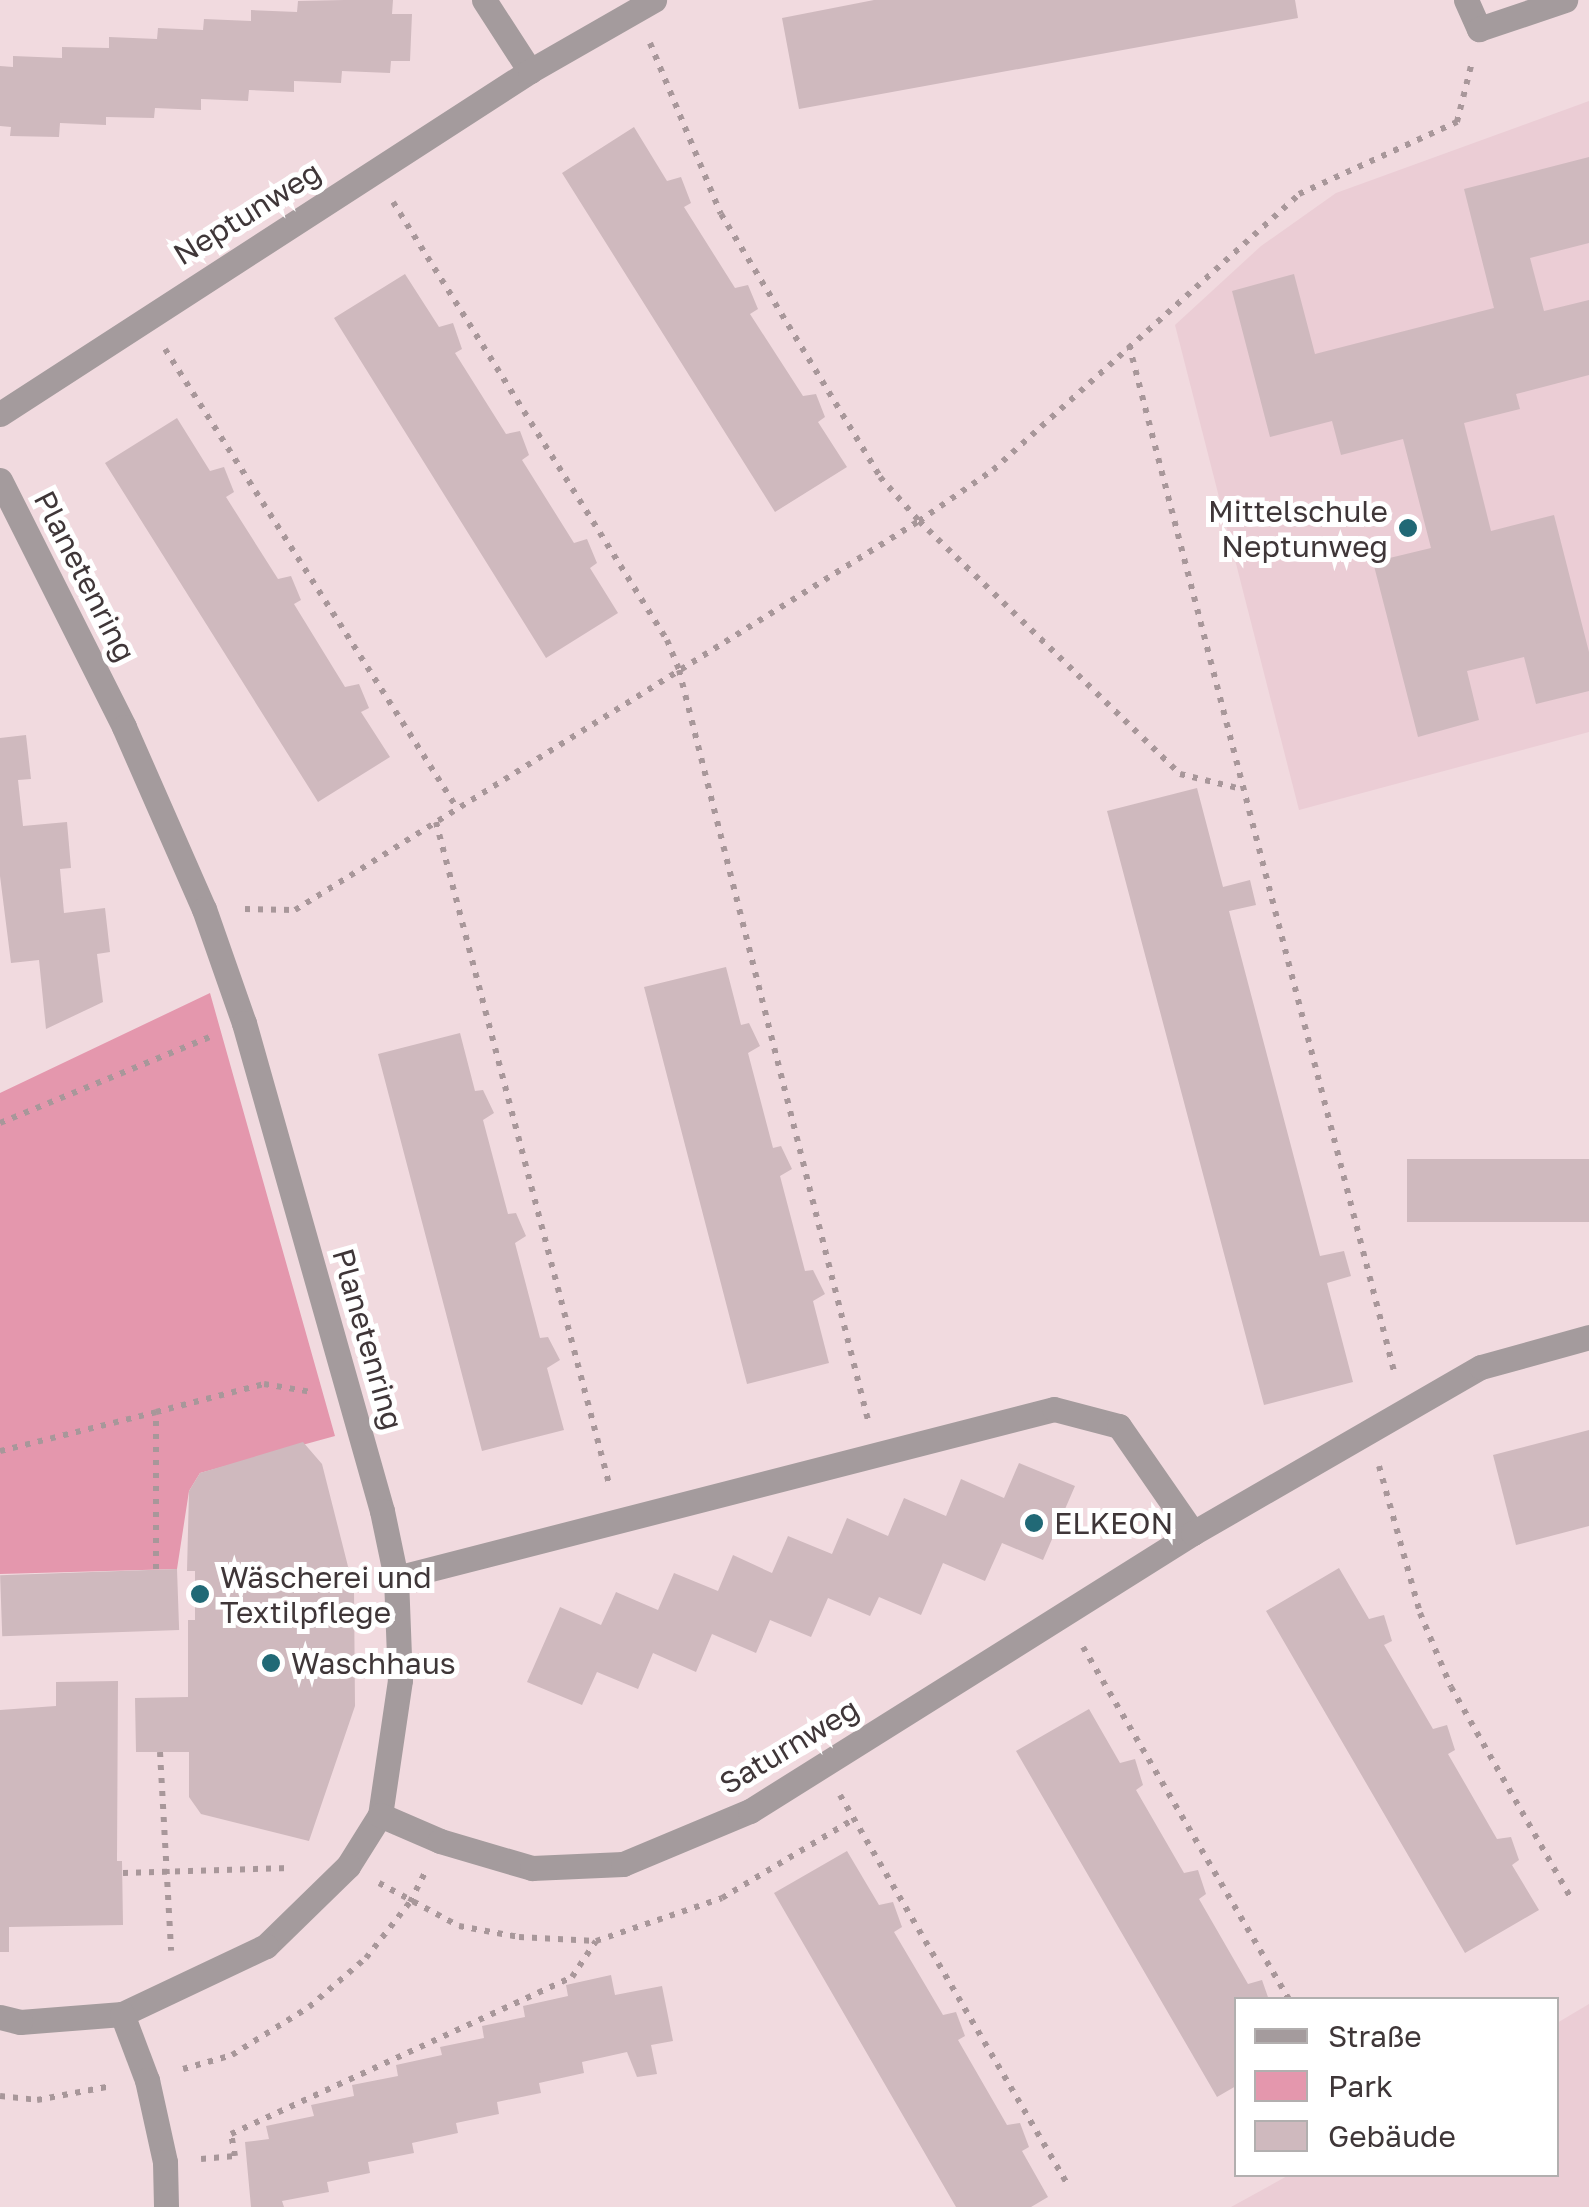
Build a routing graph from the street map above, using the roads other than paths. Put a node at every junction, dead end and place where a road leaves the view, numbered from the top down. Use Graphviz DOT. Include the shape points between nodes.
graph roads {
  1 [pos="484,0"];
  2 [pos="1466,0"];
  3 [pos="1565,0"];
  4 [pos="645,6"];
  5 [pos="530,70"];
  6 [pos="0,414"];
  7 [pos="0,480"];
  8 [pos="1589,1336"];
  9 [pos="1193,1533"];
  10 [pos="396,1578"];
  11 [pos="380,1815"];
  12 [pos="122,2014"];
  13 [pos="0,2017"];
  14 [pos="166,2207"];
  1 -- 5 [label="street"];
  2 -- 3 [label="street" via="1480,29"];
  4 -- 5 [label="street, Neptunweg"];
  5 -- 6 [label="street, Neptunweg"];
  7 -- 10 [label="street, Planetenring" via="124,726 204,909 244,1023 352,1398"];
  8 -- 9 [label="street, Saturnweg" via="1480,1367"];
  9 -- 10 [label="street" via="1119,1426 1054,1409"];
  9 -- 11 [label="street, Saturnweg" via="750,1811 623,1864 532,1868"];
  10 -- 11 [label="street, Planetenring" via="400,1680"];
  11 -- 12 [label="street, Planetenring" via="348,1866 266,1946"];
  12 -- 13 [label="street, Planetenring" via="20,2022"];
  12 -- 14 [label="street" via="147,2080"];
}
